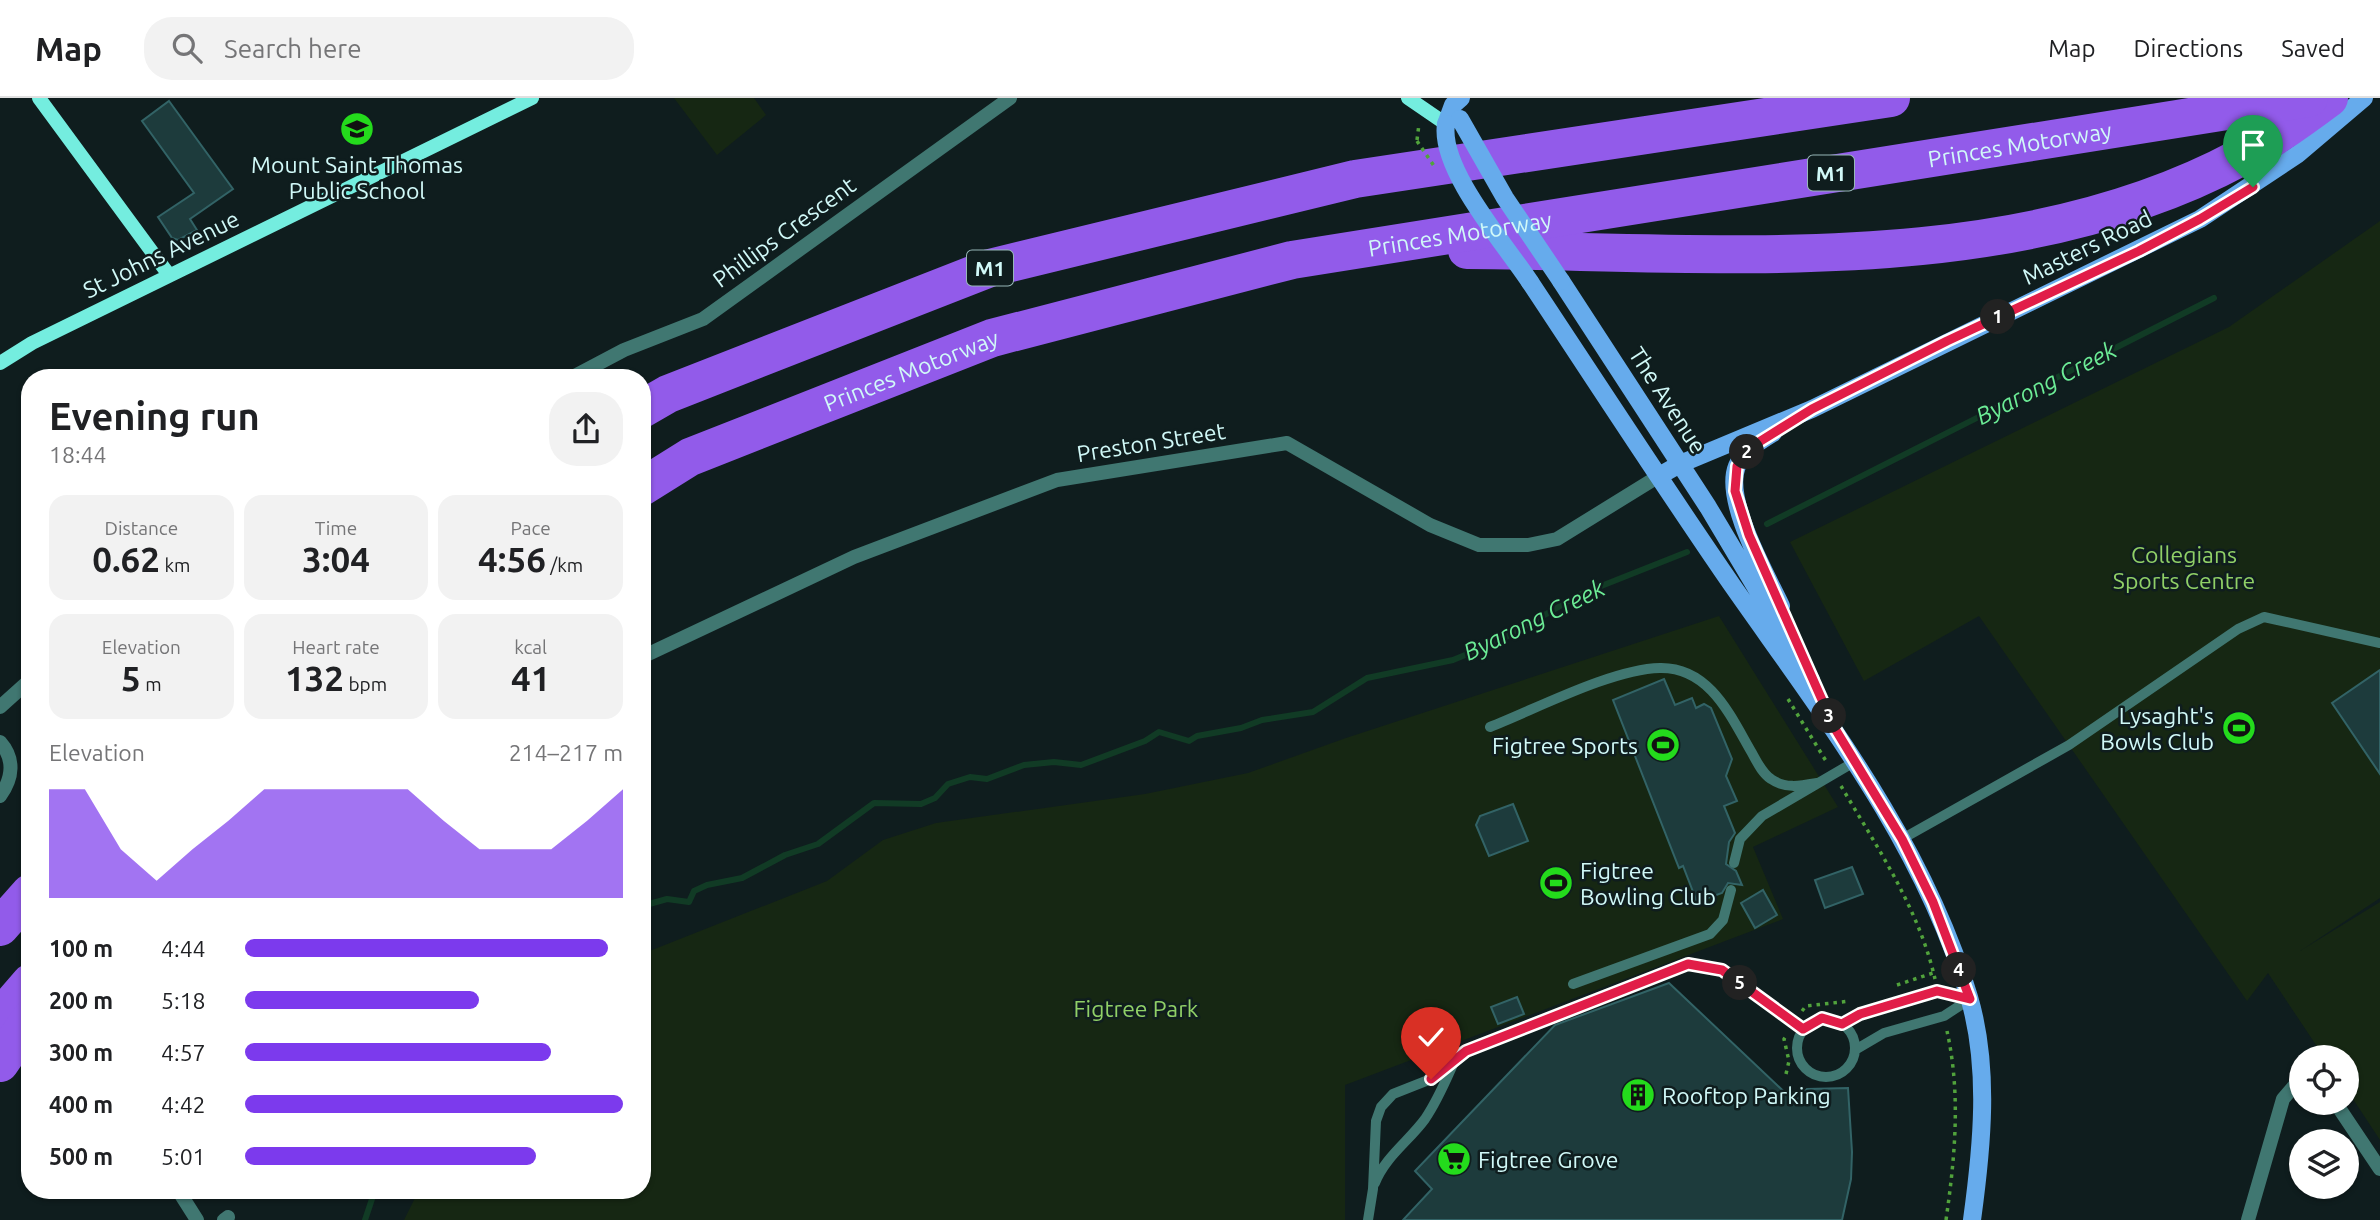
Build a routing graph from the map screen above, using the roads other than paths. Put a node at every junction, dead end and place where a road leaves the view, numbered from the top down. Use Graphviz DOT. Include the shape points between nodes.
graph roads {
  1 [pos="39,98"];
  2 [pos="532,98"];
  3 [pos="1010,98"];
  4 [pos="1408,98"];
  5 [pos="1714,98"];
  6 [pos="1891,98"];
  7 [pos="2364,98"];
  8 [pos="2336,108"];
  9 [pos="2300,112"];
  10 [pos="1450,113"];
  11 [pos="1355,178"];
  12 [pos="1353,249"];
  13 [pos="169,275"];
  14 [pos="0,363"];
  15 [pos="588,369"];
  16 [pos="651,404"];
  17 [pos="1812,409"];
  18 [pos="1680,464"];
  19 [pos="1659,476"];
  20 [pos="651,481"];
  21 [pos="2380,643"];
  22 [pos="651,653"];
  23 [pos="21,688"];
  24 [pos="0,707"];
  25 [pos="1490,727"];
  26 [pos="1834,727"];
  27 [pos="0,742"];
  28 [pos="1856,761"];
  29 [pos="1817,783"];
  30 [pos="0,796"];
  31 [pos="1902,839"];
  32 [pos="1734,863"];
  33 [pos="1731,890"];
  34 [pos="21,903"];
  35 [pos="0,926"];
  36 [pos="1573,984"];
  37 [pos="21,993"];
  38 [pos="1970,999"];
  39 [pos="0,1018"];
  40 [pos="1842,1024"];
  41 [pos="1803,1029"];
  42 [pos="21,1032"];
  43 [pos="1855,1050"];
  44 [pos="1457,1058"];
  45 [pos="0,1063"];
  46 [pos="2289,1091"];
  47 [pos="2344,1115"];
  48 [pos="2380,1169"];
  49 [pos="1373,1189"];
  50 [pos="184,1199"];
  51 [pos="1972,1217"];
  52 [pos="197,1220"];
  53 [pos="1368,1220"];
  54 [pos="2248,1220"];
  1 -- 13 [label="street"];
  2 -- 13 [label="street, St Johns Avenue"];
  3 -- 15 [label="street, Phillips Crescent" via="703,319"];
  4 -- 10 [label="street, The Avenue"];
  5 -- 11 [label="highway"];
  6 -- 11 [label="highway, M1"];
  7 -- 8 [label="main road, Masters Road"];
  8 -- 9 [label="highway"];
  8 -- 17 [label="main road, Masters Road" via="2253,187 2200,219"];
  9 -- 12 [label="highway, Princes Motorway / M1"];
  9 -- 12 [label="highway" via="2241,157 2197,178 2093,217 1948,245 1723,252"];
  10 -- 18 [label="main road, The Avenue, bridge"];
  10 -- 19 [label="main road, The Avenue, bridge" via="1446,144 1453,168"];
  11 -- 16 [label="highway, M1" via="990,268"];
  12 -- 20 [label="highway, Princes Motorway / M1" via="1292,260 992,338 690,457"];
  13 -- 14 [label="street, St Johns Avenue"];
  17 -- 18 [label="main road, Masters Road"];
  17 -- 26 [label="main road, Masters Road" via="1749,450 1737,466 1734,482 1749,535"];
  18 -- 19 [label="main road, Masters Road"];
  18 -- 26 [label="main road, The Avenue" via="1781,625"];
  19 -- 22 [label="street, Preston Street" via="1557,539 1528,545 1479,545 1430,524 1287,443 1057,480 854,557"];
  19 -- 26 [label="main road, The Avenue"];
  21 -- 31 [label="lane" via="2264,617 2238,629 2069,745"];
  23 -- 24 [label="street"];
  25 -- 29 [label="lane" via="1613,678 1669,668 1695,677 1720,697 1768,777 1792,787"];
  26 -- 28 [label="main road, The Avenue"];
  27 -- 30 [label="street" via="11,762 10,778"];
  28 -- 29 [label="lane"];
  28 -- 31 [label="main road, The Avenue"];
  29 -- 32 [label="lane" via="1748,829 1740,839"];
  31 -- 38 [label="main road, The Avenue" via="1933,902"];
  33 -- 36 [label="lane" via="1723,920 1710,934"];
  34 -- 35 [label="highway"];
  37 -- 39 [label="highway"];
  38 -- 40 [label="lane" via="1937,991 1860,1014"];
  38 -- 43 [label="lane" via="1944,1016 1884,1033"];
  38 -- 51 [label="main road, The Avenue" via="1982,1091"];
  40 -- 41 [label="lane" via="1822,1018"];
  40 -- 43 [label="lane" via="1851,1032"];
  41 -- 43 [label="lane" via="1796,1051 1813,1075 1829,1077 1844,1071"];
  41 -- 44 [label="lane" via="1722,970 1688,964"];
  42 -- 45 [label="highway"];
  44 -- 49 [label="lane" via="1425,1119 1385,1164"];
  44 -- 49 [label="lane" via="1426,1082 1401,1089 1381,1107 1374,1132"];
  46 -- 54 [label="street" via="2283,1098"];
  47 -- 48 [label="street"];
  49 -- 53 [label="lane"];
  50 -- 52 [label="street"];
}
